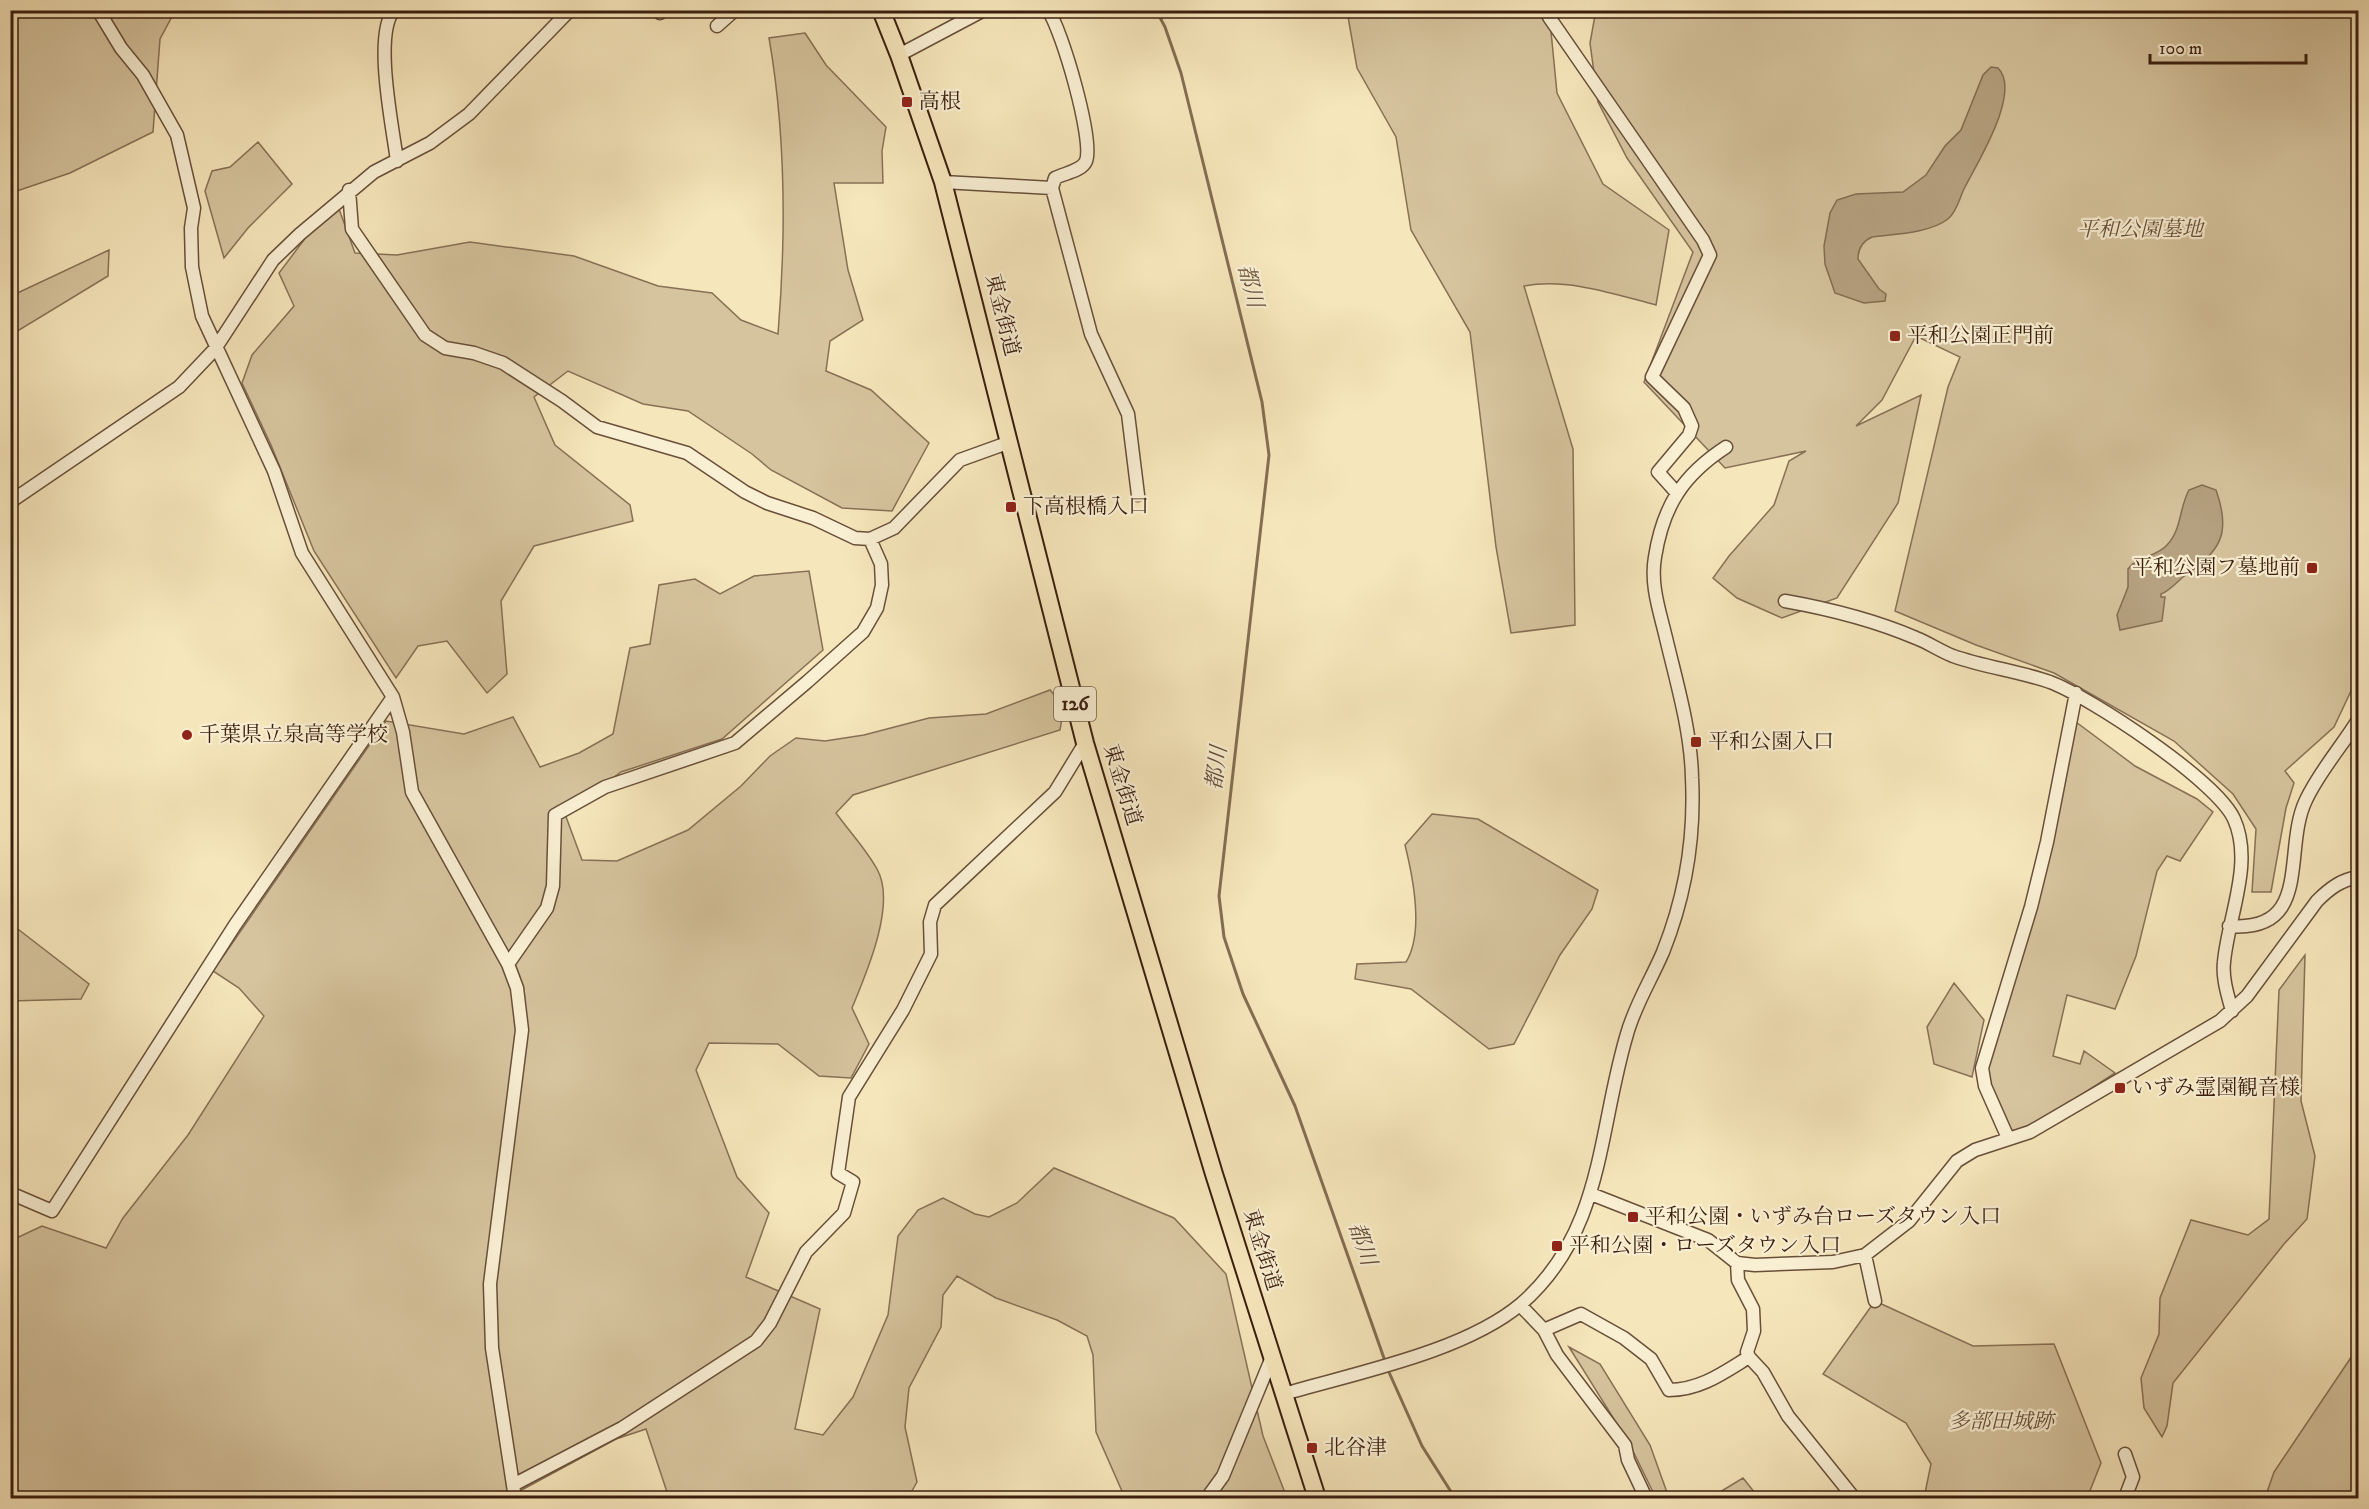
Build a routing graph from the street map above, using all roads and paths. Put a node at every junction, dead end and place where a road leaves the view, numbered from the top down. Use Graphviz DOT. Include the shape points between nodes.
graph roads {
  1 [pos="98,10"];
  2 [pos="394,10"];
  3 [pos="570,10"];
  4 [pos="735,10"];
  5 [pos="881,10"];
  6 [pos="984,10"];
  7 [pos="1048,10"];
  8 [pos="1551,10"];
  9 [pos="717,26"];
  10 [pos="899,55"];
  11 [pos="397,160"];
  12 [pos="943,182"];
  13 [pos="1052,188"];
  14 [pos="349,190"];
  15 [pos="215,349"];
  16 [pos="1010,442"];
  17 [pos="1726,447"];
  18 [pos="1676,492"];
  19 [pos="1138,495"];
  20 [pos="10,502"];
  21 [pos="870,539"];
  22 [pos="1785,601"];
  23 [pos="2076,693"];
  24 [pos="393,697"];
  25 [pos="2358,720"];
  26 [pos="1085,743"];
  27 [pos="2358,877"];
  28 [pos="2229,926"];
  29 [pos="508,964"];
  30 [pos="2232,1011"];
  31 [pos="2008,1138"];
  32 [pos="10,1193"];
  33 [pos="1591,1194"];
  34 [pos="1864,1255"];
  35 [pos="1737,1263"];
  36 [pos="1875,1301"];
  37 [pos="1520,1305"];
  38 [pos="1544,1330"];
  39 [pos="1749,1357"];
  40 [pos="1272,1358"];
  41 [pos="1284,1394"];
  42 [pos="2126,1454"];
  43 [pos="514,1484"];
  44 [pos="515,1498"];
  45 [pos="1207,1498"];
  46 [pos="1317,1498"];
  47 [pos="1646,1498"];
  48 [pos="1854,1498"];
  49 [pos="2125,1498"];
  1 -- 15 [label="street" via="143,75 177,135 194,208 192,267 202,316"];
  2 -- 11 [label="street" via="387,23 384,66"];
  3 -- 11 [label="street" via="469,114 430,143"];
  4 -- 9 [label="street"];
  5 -- 10 [label="highway, 東金街道 / 126"];
  6 -- 10 [label="street"];
  7 -- 13 [label="street" via="1064,51 1087,136 1087,159 1082,167 1055,178"];
  8 -- 18 [label="street" via="1549,17 1710,255 1652,377 1684,408 1692,426 1659,472"];
  10 -- 12 [label="highway, 東金街道 / 126"];
  11 -- 14 [label="street"];
  12 -- 13 [label="street"];
  12 -- 16 [label="highway, 東金街道 / 126"];
  13 -- 19 [label="street" via="1091,334 1128,414"];
  14 -- 15 [label="street" via="273,260"];
  14 -- 21 [label="street" via="352,229 425,335 436,345 503,363 606,432 687,453 767,503 813,518 855,538"];
  15 -- 20 [label="street" via="179,387"];
  15 -- 24 [label="street" via="274,471 302,553"];
  16 -- 21 [label="street" via="966,456 894,528"];
  16 -- 26 [label="highway, 東金街道 / 126"];
  17 -- 18 [label="street" via="1709,458"];
  18 -- 33 [label="street" via="1654,560 1654,589 1688,738 1693,809 1690,852 1663,951 1631,1018 1619,1058"];
  21 -- 29 [label="street" via="881,564 877,608 862,632 807,682 735,743 605,787 555,815 553,886 546,908"];
  22 -- 23 [label="street" via="1870,621 1953,656 2009,669"];
  23 -- 28 [label="street" via="2192,772 2234,818 2242,860"];
  23 -- 31 [label="street" via="2031,907 1982,1068 1985,1086"];
  24 -- 29 [label="street" via="412,792"];
  24 -- 32 [label="street" via="235,925 52,1211"];
  25 -- 28 [label="street" via="2306,800 2297,826 2286,900 2265,923 2248,928"];
  26 -- 40 [label="highway, 東金街道 / 126"];
  26 -- 43 [label="street" via="1055,792 935,905 930,922 930,954 903,1010 849,1097 838,1173 853,1182 844,1213 806,1252 770,1323 756,1341 704,1377 622,1428"];
  27 -- 30 [label="street" via="2329,889"];
  28 -- 30 [label="street" via="2223,964"];
  29 -- 43 [label="street" via="517,988 522,1030 490,1284 489,1322"];
  30 -- 31 [label="street" via="2030,1132"];
  31 -- 34 [label="street" via="1957,1161 1910,1221"];
  33 -- 35 [label="street" via="1708,1240"];
  33 -- 37 [label="street" via="1565,1251"];
  34 -- 35 [label="street" via="1833,1262"];
  34 -- 36 [label="street"];
  35 -- 39 [label="street" via="1738,1280 1753,1309"];
  37 -- 38 [label="street"];
  37 -- 41 [label="street" via="1460,1340"];
  38 -- 39 [label="street" via="1581,1314 1624,1338 1651,1359 1669,1390 1684,1390 1709,1381"];
  38 -- 47 [label="street" via="1557,1355 1625,1445"];
  39 -- 48 [label="street" via="1763,1372 1788,1416"];
  40 -- 41 [label="highway, 東金街道 / 126"];
  40 -- 45 [label="street" via="1223,1476"];
  41 -- 46 [label="highway, 東金街道 / 126"];
  42 -- 49 [label="street" via="2133,1477"];
  43 -- 44 [label="street"];
}
